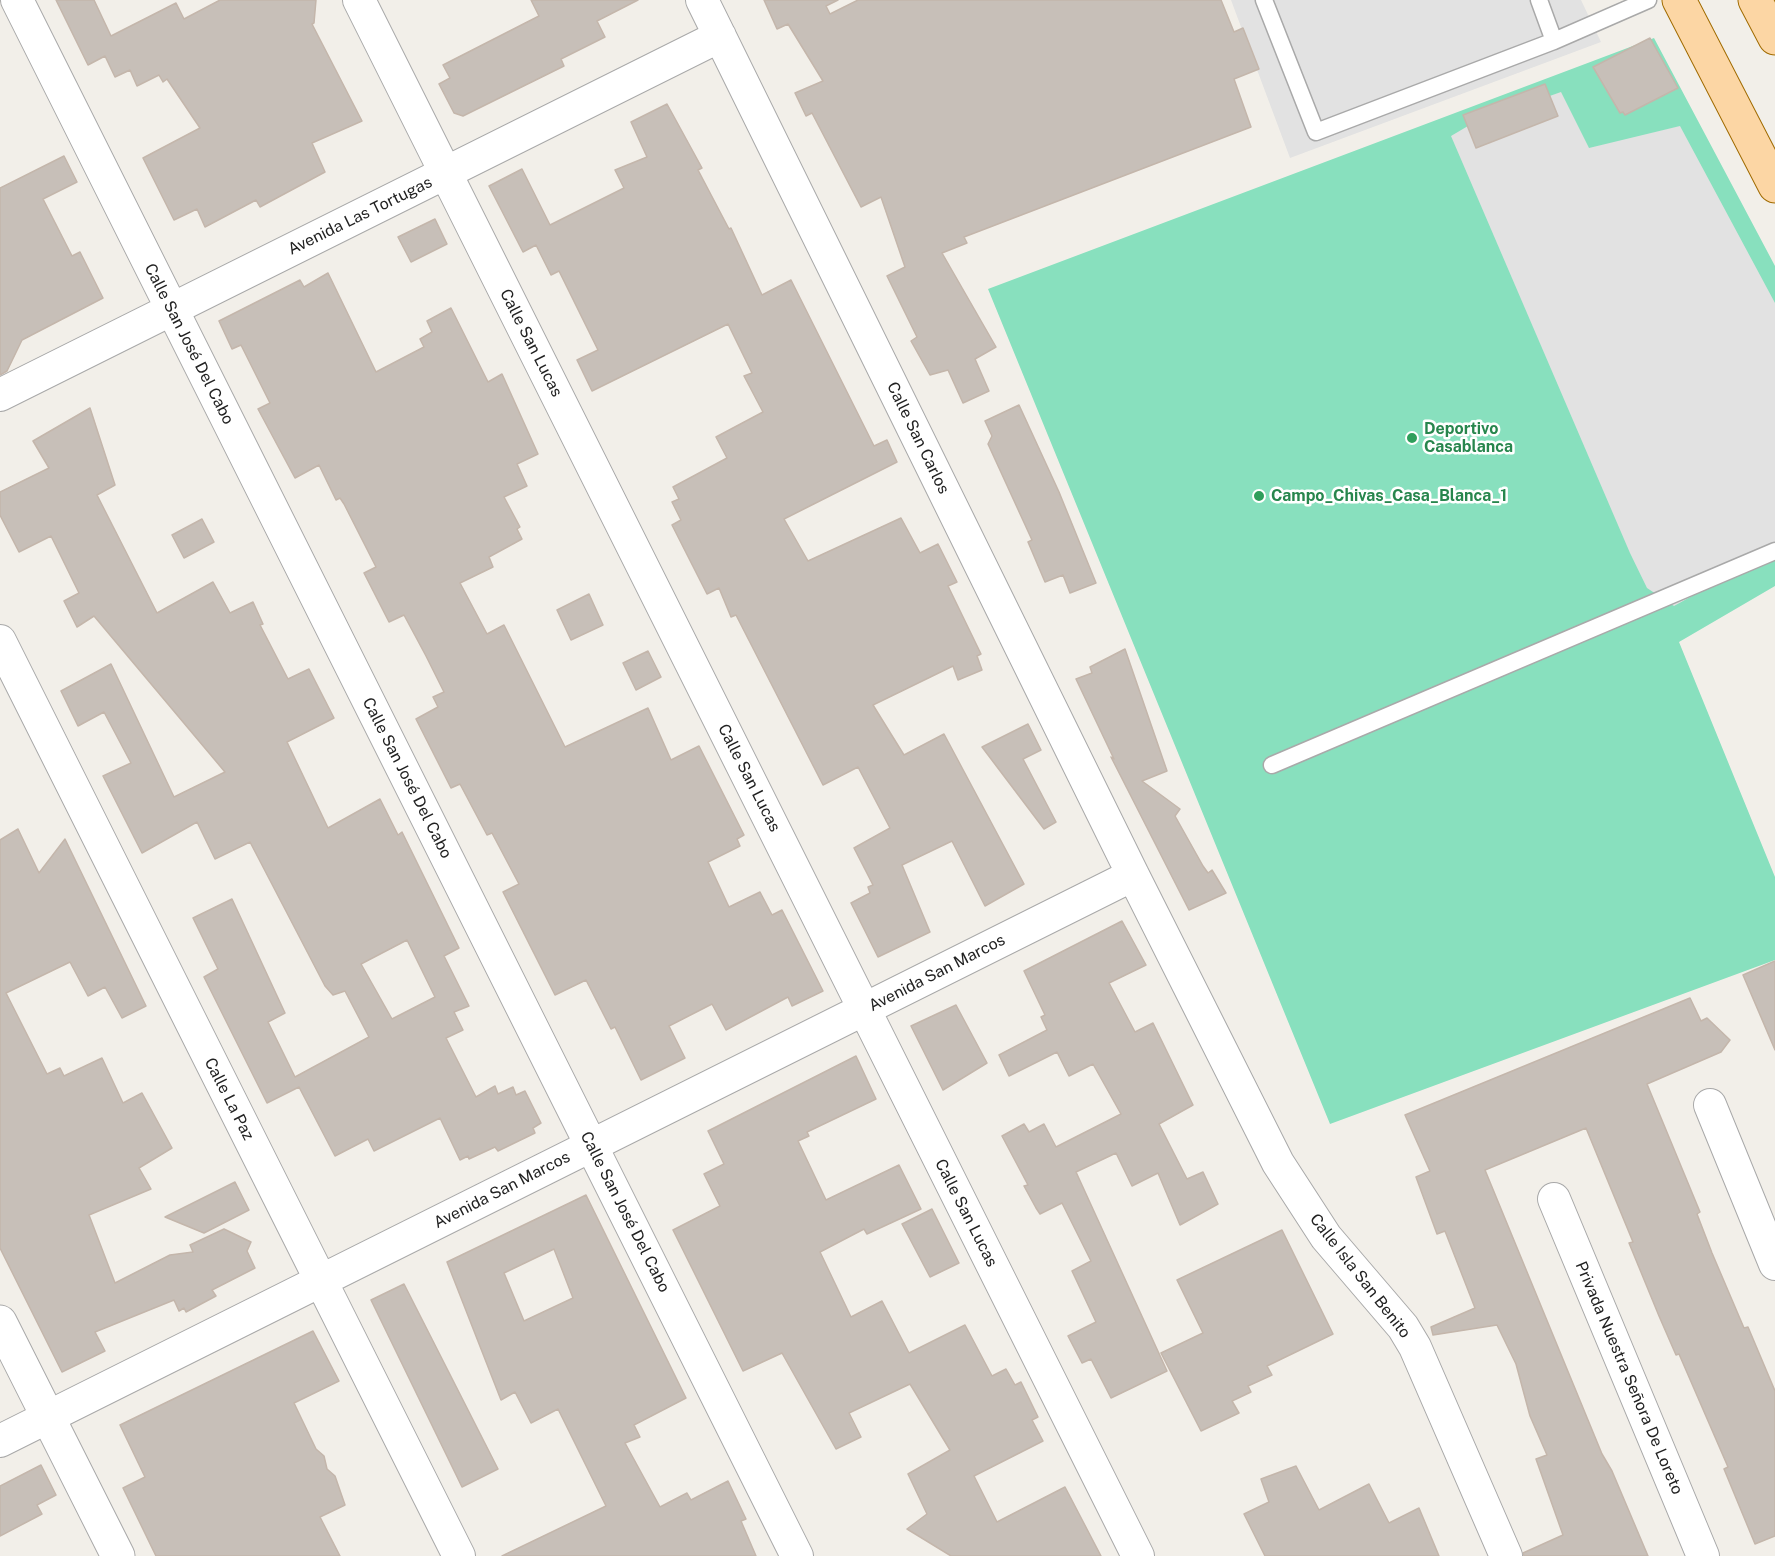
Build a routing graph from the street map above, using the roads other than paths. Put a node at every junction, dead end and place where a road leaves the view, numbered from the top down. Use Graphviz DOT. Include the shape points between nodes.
graph roads {
  1 [pos="17,0"];
  2 [pos="359,0"];
  3 [pos="702,0"];
  4 [pos="1264,0"];
  5 [pos="1539,0"];
  6 [pos="1648,0"];
  7 [pos="1679,0"];
  8 [pos="1755,0"];
  9 [pos="720,36"];
  10 [pos="1775,38"];
  11 [pos="1554,40"];
  12 [pos="446,173"];
  13 [pos="1775,186"];
  14 [pos="172,309"];
  15 [pos="0,395"];
  16 [pos="1775,551"];
  17 [pos="0,641"];
  18 [pos="1272,765"];
  19 [pos="1133,875"];
  20 [pos="864,1010"];
  21 [pos="1710,1105"];
  22 [pos="591,1146"];
  23 [pos="1554,1199"];
  24 [pos="1775,1264"];
  25 [pos="321,1281"];
  26 [pos="0,1322"];
  27 [pos="48,1417"];
  28 [pos="0,1441"];
  29 [pos="118,1556"];
  30 [pos="459,1556"];
  31 [pos="797,1556"];
  32 [pos="1138,1556"];
  33 [pos="1506,1556"];
  34 [pos="1703,1556"];
  1 -- 14 [label="street, Calle San José Del Cabo"];
  2 -- 12 [label="street, Calle San Lucas"];
  3 -- 9 [label="street, Calle San Carlos"];
  4 -- 11 [label="lane" via="1316,132"];
  5 -- 11 [label="lane"];
  6 -- 11 [label="lane"];
  7 -- 13 [label="main road"];
  8 -- 10 [label="main road"];
  9 -- 12 [label="street, Avenida Las Tortugas"];
  9 -- 19 [label="street, Calle San Carlos"];
  12 -- 14 [label="street, Avenida Las Tortugas"];
  12 -- 20 [label="street, Calle San Lucas"];
  14 -- 15 [label="street, Avenida Las Tortugas"];
  14 -- 22 [label="street, Calle San José Del Cabo"];
  16 -- 18 [label="lane"];
  17 -- 25 [label="street, Calle La Paz"];
  19 -- 20 [label="street, Avenida San Marcos"];
  19 -- 33 [label="street, Calle Isla San Benito" via="1278,1163 1326,1237 1415,1347"];
  20 -- 22 [label="street, Avenida San Marcos"];
  20 -- 32 [label="street, Calle San Lucas"];
  21 -- 24 [label="street"];
  22 -- 25 [label="street, Avenida San Marcos"];
  22 -- 31 [label="street, Calle San José Del Cabo"];
  23 -- 34 [label="street, Privada Nuestra Señora De Loreto"];
  25 -- 27 [label="street, Avenida San Marcos"];
  25 -- 30 [label="street, Calle La Paz"];
  26 -- 27 [label="street"];
  27 -- 28 [label="street, Avenida San Marcos"];
  27 -- 29 [label="street"];
}
